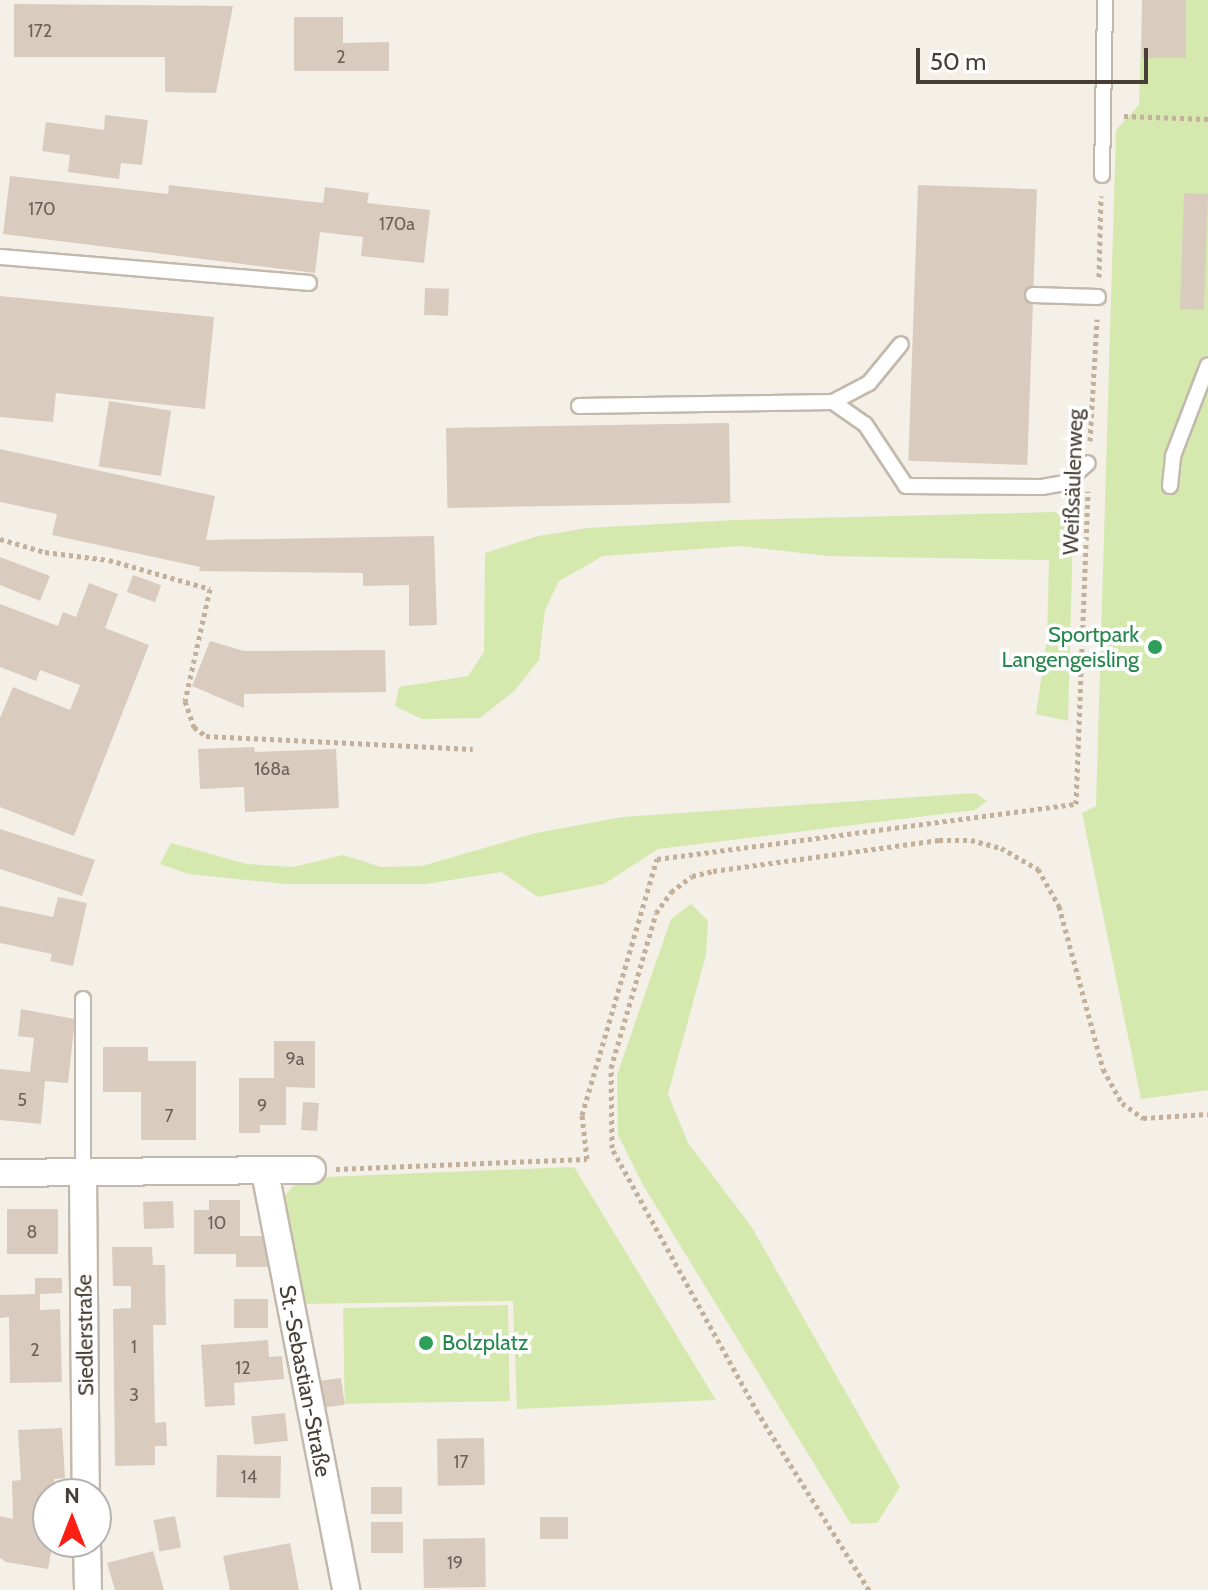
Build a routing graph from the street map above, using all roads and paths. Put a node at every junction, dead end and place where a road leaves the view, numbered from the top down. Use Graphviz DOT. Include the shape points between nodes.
graph roads {
  1 [pos="1105,0"];
  2 [pos="1134,117"];
  3 [pos="1208,119"];
  4 [pos="1102,175"];
  5 [pos="0,257"];
  6 [pos="309,283"];
  7 [pos="1033,295"];
  8 [pos="1098,297"];
  9 [pos="901,344"];
  10 [pos="1208,365"];
  11 [pos="833,402"];
  12 [pos="579,406"];
  13 [pos="1088,463"];
  14 [pos="1170,486"];
  15 [pos="0,539"];
  16 [pos="473,749"];
  17 [pos="83,999"];
  18 [pos="1208,1114"];
  19 [pos="312,1170"];
  20 [pos="265,1172"];
  21 [pos="0,1173"];
  22 [pos="83,1176"];
  23 [pos="86,1478"];
  24 [pos="86,1558"];
  25 [pos="85,1587"];
  26 [pos="346,1590"];
  27 [pos="869,1590"];
  1 -- 4 [label="lane"];
  2 -- 3 [label="path"];
  4 -- 8 [label="path, Weißsäulenweg"];
  5 -- 6 [label="lane"];
  7 -- 8 [label="lane"];
  8 -- 13 [label="path, Weißsäulenweg"];
  9 -- 11 [label="lane" via="869,383"];
  10 -- 14 [label="lane" via="1202,393 1173,456"];
  11 -- 12 [label="lane"];
  11 -- 13 [label="lane" via="865,424 906,486 1042,487 1065,483"];
  13 -- 19 [label="path, Weißsäulenweg" via="1076,804 657,859 582,1115 587,1159"];
  15 -- 16 [label="path" via="45,552 109,560 210,589 185,701 194,727 206,736"];
  17 -- 22 [label="lane"];
  18 -- 27 [label="path" via="1143,1118 1122,1103 1103,1069 1059,906 1038,869 1001,848 971,840 939,840 713,871 692,876 664,902 611,1068 612,1148 758,1413"];
  19 -- 20 [label="street"];
  20 -- 22 [label="street"];
  20 -- 26 [label="street, St.-Sebastian-Straße"];
  21 -- 22 [label="street"];
  22 -- 23 [label="street, Siedlerstraße"];
  24 -- 25 [label="street"];
}
